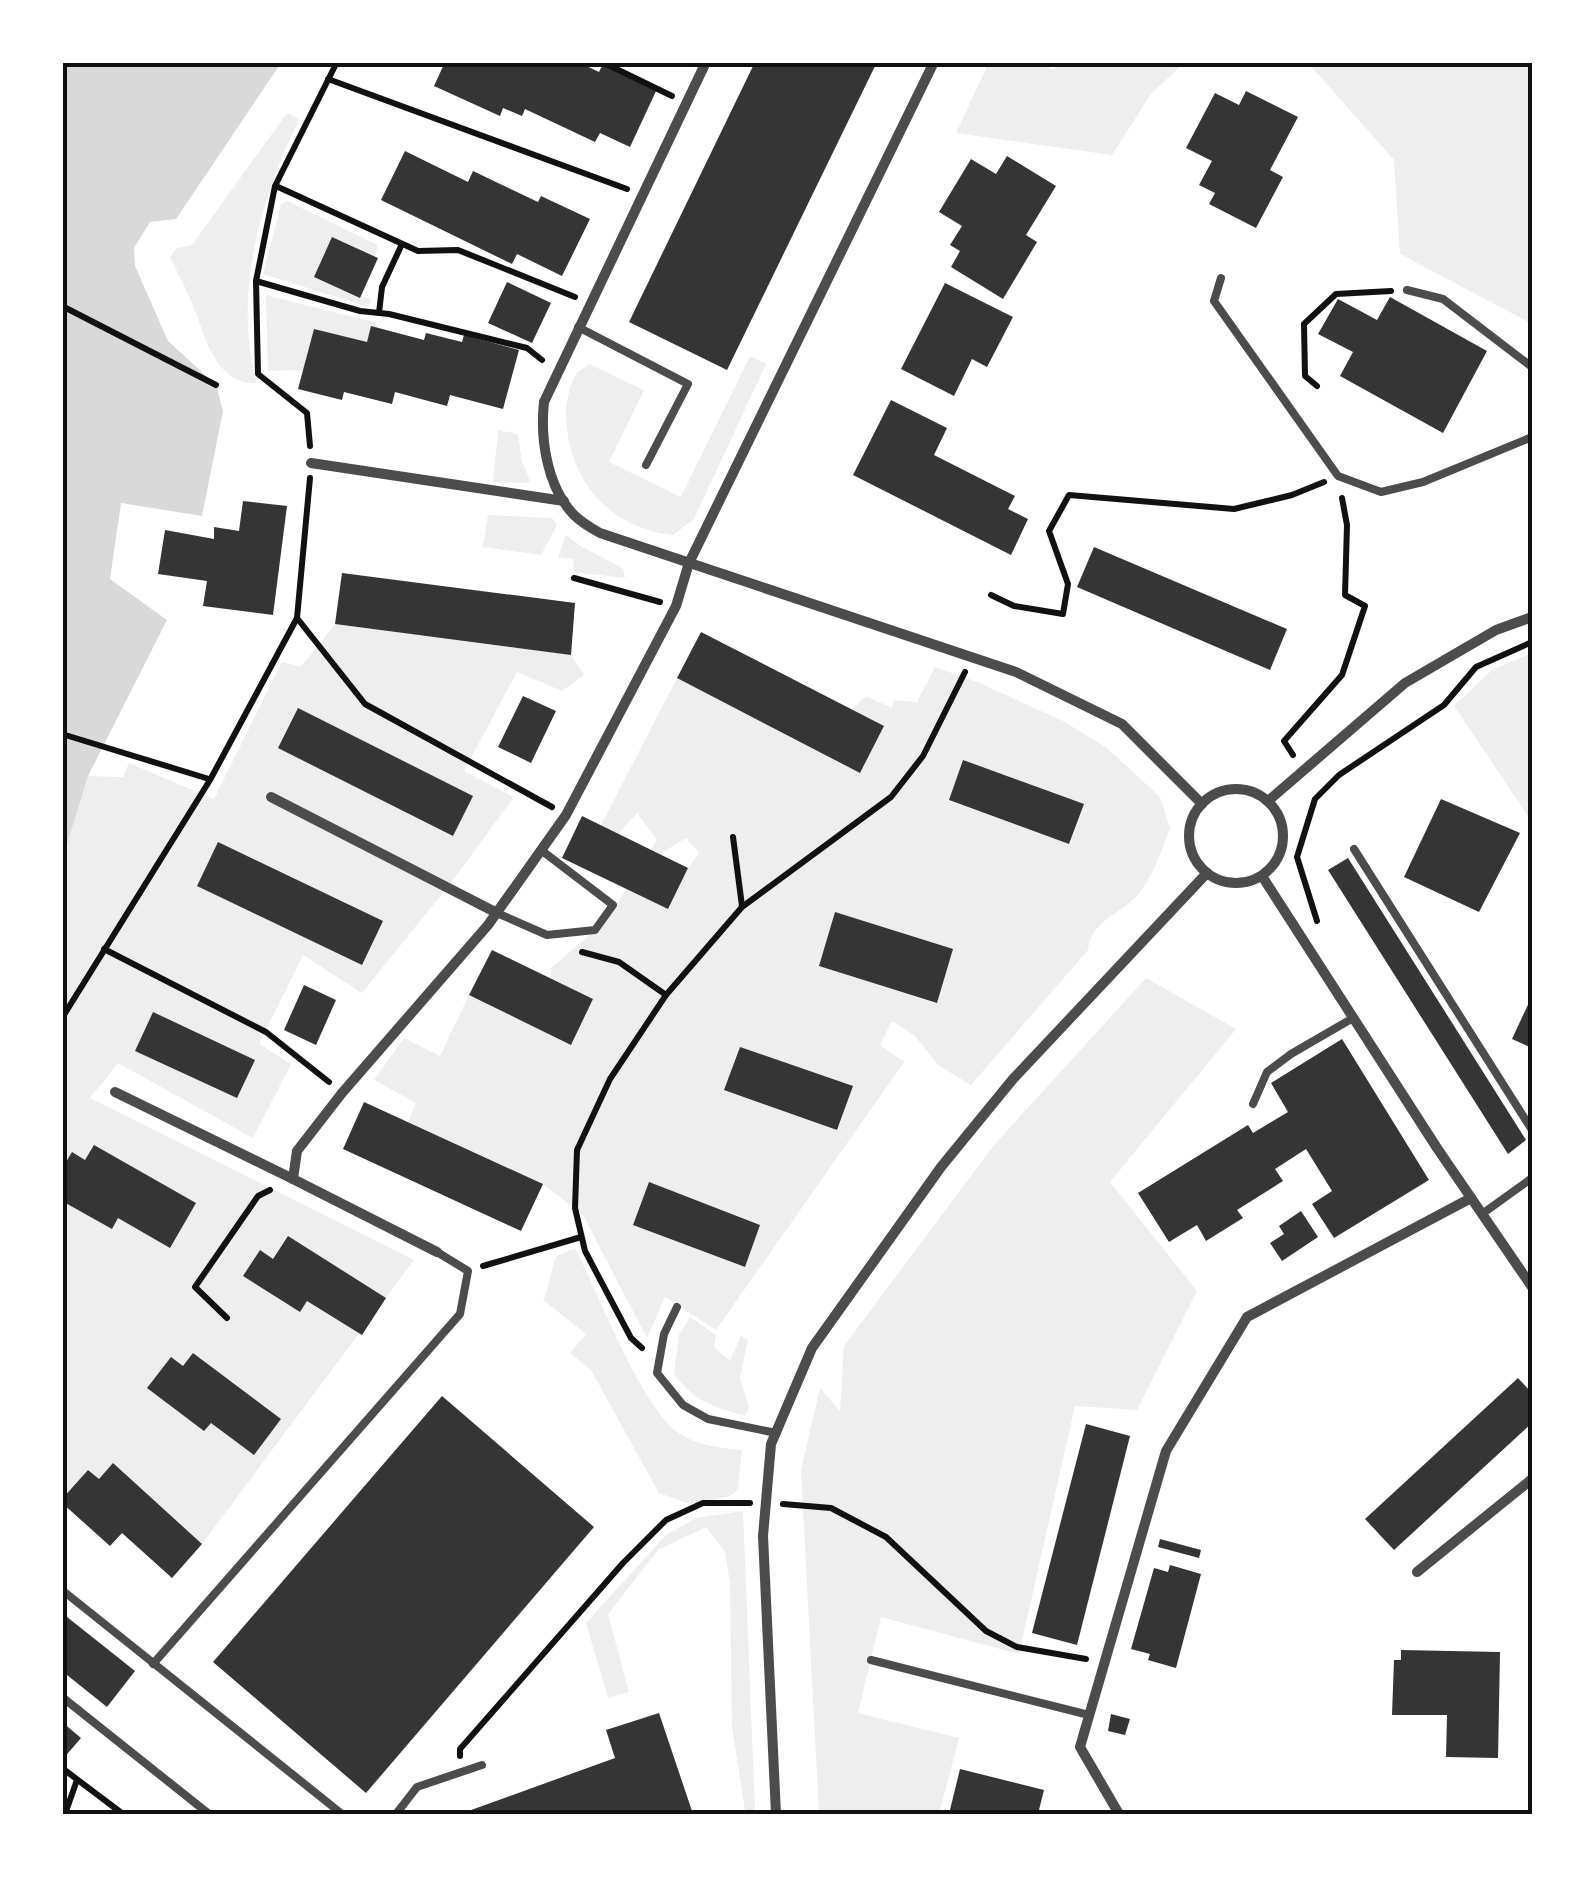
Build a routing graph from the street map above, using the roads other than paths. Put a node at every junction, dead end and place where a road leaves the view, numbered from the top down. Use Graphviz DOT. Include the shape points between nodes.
graph roads {
  1 [pos="706,62"];
  2 [pos="934,62"];
  3 [pos="1222,278"];
  4 [pos="1407,290"];
  5 [pos="578,327"];
  6 [pos="1532,367"];
  7 [pos="1532,437"];
  8 [pos="311,463"];
  9 [pos="646,465"];
  10 [pos="564,501"];
  11 [pos="689,562"];
  12 [pos="1532,617"];
  13 [pos="272,798"];
  14 [pos="1268,802"];
  15 [pos="1202,804"];
  16 [pos="1354,848"];
  17 [pos="541,850"];
  18 [pos="1207,873"];
  19 [pos="1262,876"];
  20 [pos="497,912"];
  21 [pos="1354,1018"];
  22 [pos="116,1092"];
  23 [pos="1254,1104"];
  24 [pos="1532,1130"];
  25 [pos="293,1178"];
  26 [pos="1532,1178"];
  27 [pos="1471,1198"];
  28 [pos="1482,1214"];
  29 [pos="437,1252"];
  30 [pos="1532,1286"];
  31 [pos="677,1307"];
  32 [pos="776,1433"];
  33 [pos="1532,1479"];
  34 [pos="1418,1572"];
  35 [pos="62,1590"];
  36 [pos="870,1660"];
  37 [pos="153,1664"];
  38 [pos="62,1697"];
  39 [pos="1089,1715"];
  40 [pos="482,1764"];
  41 [pos="209,1814"];
  42 [pos="342,1814"];
  43 [pos="396,1814"];
  44 [pos="776,1814"];
  45 [pos="1119,1814"];
  1 -- 5 [label="street"];
  2 -- 11 [label="street"];
  3 -- 7 [label="lane" via="1214,301 1338,476 1381,492"];
  4 -- 6 [label="lane" via="1443,299"];
  5 -- 9 [label="lane" via="688,384"];
  5 -- 10 [label="street" via="544,402 541,428"];
  8 -- 10 [label="street"];
  10 -- 11 [label="street" via="600,534"];
  11 -- 15 [label="street" via="1016,672 1122,724"];
  11 -- 17 [label="street" via="676,606"];
  12 -- 14 [label="street" via="1496,630 1405,683"];
  13 -- 20 [label="street"];
  14 -- 15 [label="street" via="1230,790"];
  14 -- 19 [label="street" via="1284,840"];
  15 -- 18 [label="street" via="1190,832 1197,863"];
  16 -- 24 [label="lane"];
  17 -- 20 [label="street"];
  17 -- 20 [label="lane" via="613,904 595,930 547,935"];
  18 -- 19 [label="street" via="1234,883"];
  18 -- 32 [label="street" via="1013,1079 941,1167 812,1348"];
  19 -- 21 [label="street"];
  20 -- 25 [label="street" via="297,1151"];
  21 -- 23 [label="lane" via="1267,1072"];
  21 -- 27 [label="street"];
  22 -- 25 [label="street"];
  25 -- 29 [label="street"];
  26 -- 28 [label="lane"];
  27 -- 28 [label="street"];
  27 -- 39 [label="street" via="1247,1317 1166,1451"];
  28 -- 30 [label="street"];
  29 -- 37 [label="lane" via="468,1271 460,1314"];
  31 -- 32 [label="lane" via="657,1374 683,1405 708,1419"];
  32 -- 44 [label="street" via="763,1536"];
  33 -- 34 [label="street"];
  35 -- 37 [label="lane"];
  36 -- 39 [label="lane"];
  37 -- 42 [label="lane"];
  38 -- 41 [label="lane"];
  39 -- 45 [label="street" via="1080,1747"];
  40 -- 43 [label="lane" via="417,1787"];
}
